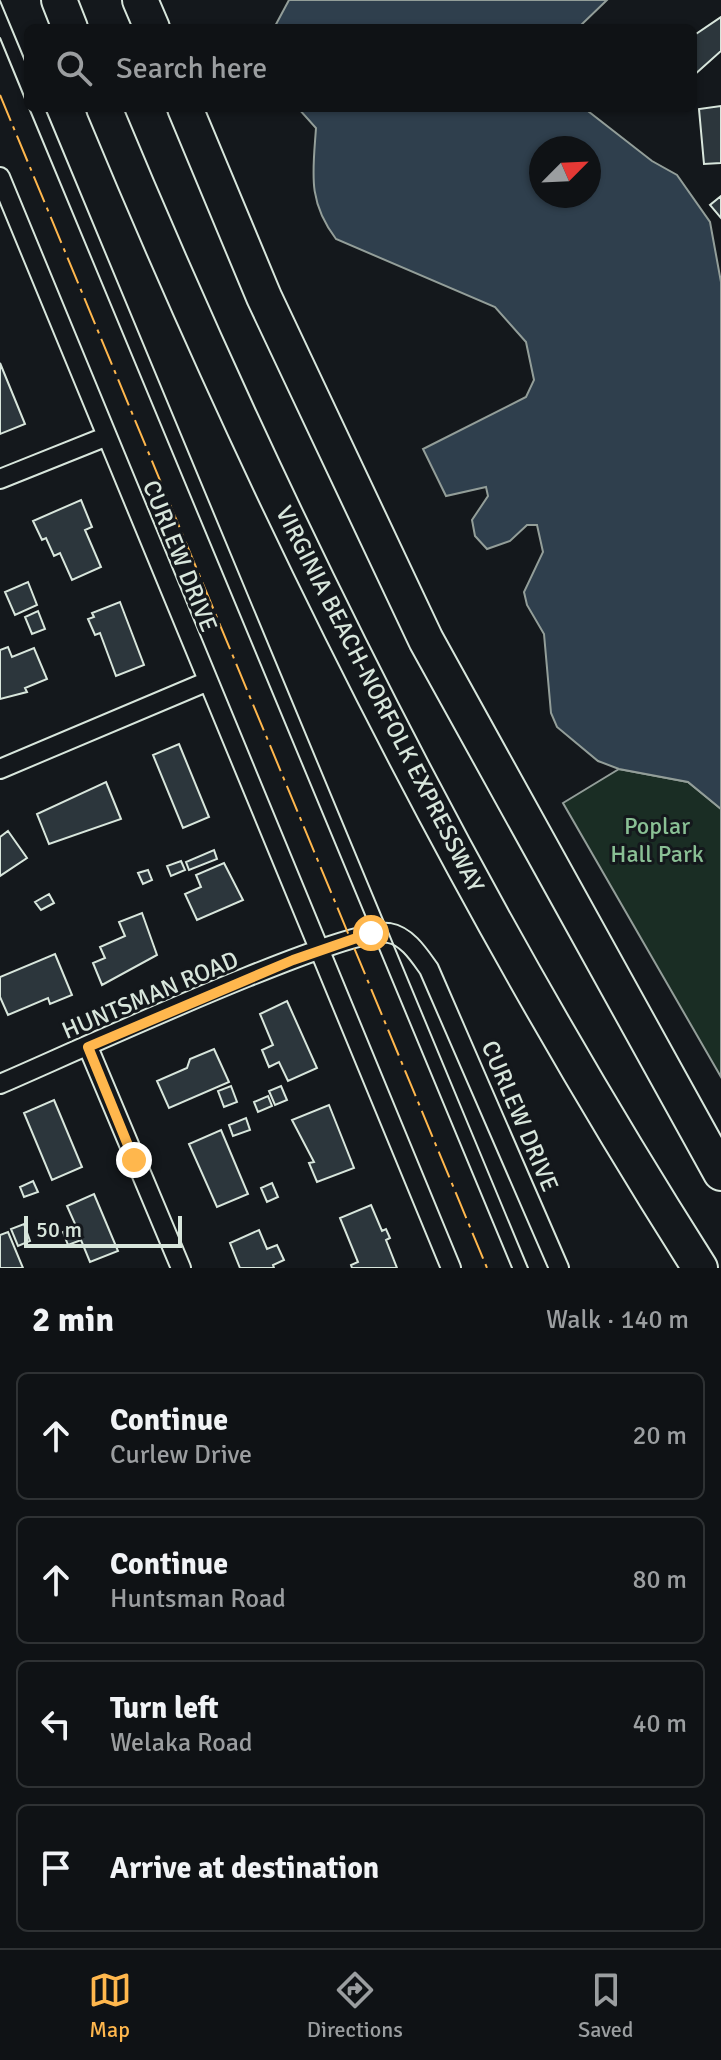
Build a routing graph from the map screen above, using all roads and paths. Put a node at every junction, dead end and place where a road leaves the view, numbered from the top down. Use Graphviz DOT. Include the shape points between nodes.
graph roads {
  1 [pos="59,0"];
  2 [pos="140,0"];
  3 [pos="68,24"];
  4 [pos="150,24"];
  5 [pos="106,112"];
  6 [pos="187,112"];
  7 [pos="0,177"];
  8 [pos="105,437"];
  9 [pos="0,479"];
  10 [pos="206,682"];
  11 [pos="0,769"];
  12 [pos="572,905"];
  13 [pos="320,950"];
  14 [pos="88,1047"];
  15 [pos="0,1084"];
  16 [pos="721,1134"];
  17 [pos="721,1173"];
  18 [pos="181,1268"];
  19 [pos="451,1268"];
  20 [pos="559,1268"];
  21 [pos="697,1268"];
  1 -- 3 [label="highway"];
  2 -- 4 [label="highway"];
  5 -- 21 [label="highway, VIRGINIA BEACH-NORFOLK EXPRESSWAY" via="220,378 369,686 504,940"];
  6 -- 12 [label="highway" via="264,297 426,640"];
  7 -- 8 [label="street, CURLEW DRIVE"];
  8 -- 9 [label="street"];
  8 -- 10 [label="street, CURLEW DRIVE"];
  10 -- 11 [label="street"];
  10 -- 13 [label="street, CURLEW DRIVE"];
  12 -- 16 [label="highway"];
  12 -- 17 [label="highway"];
  13 -- 14 [label="street, HUNTSMAN ROAD"];
  13 -- 19 [label="street, CURLEW DRIVE"];
  13 -- 20 [label="street, CURLEW DRIVE" via="387,932 415,949 443,997"];
  14 -- 15 [label="street, HUNTSMAN ROAD"];
  14 -- 18 [label="street"];
}
